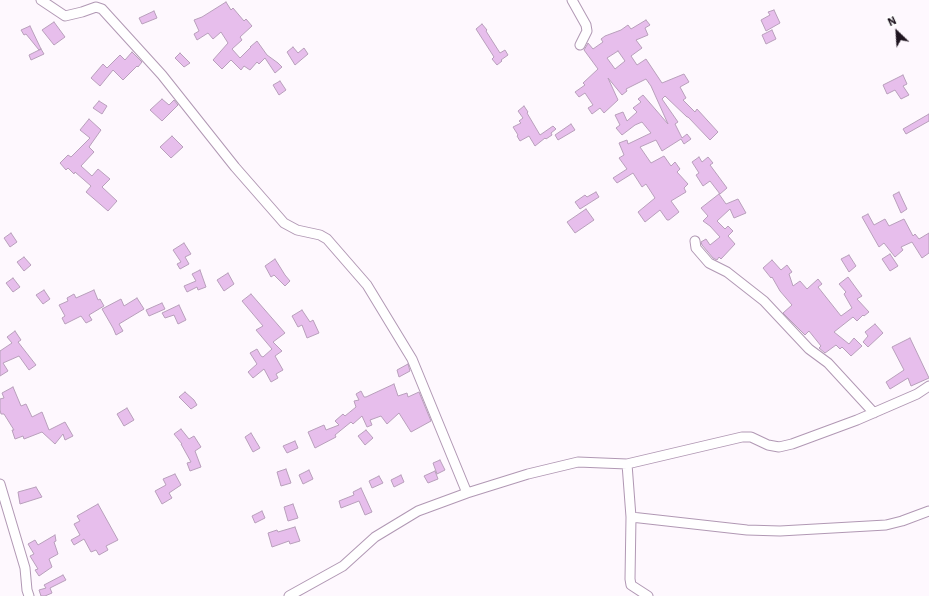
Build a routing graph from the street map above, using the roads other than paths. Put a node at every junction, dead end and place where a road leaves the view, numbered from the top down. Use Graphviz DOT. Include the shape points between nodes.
graph roads {
  1 [pos="41,0"];
  2 [pos="572,0"];
  3 [pos="580,45"];
  4 [pos="695,241"];
  5 [pos="929,386"];
  6 [pos="874,413"];
  7 [pos="628,464"];
  8 [pos="0,484"];
  9 [pos="467,493"];
  10 [pos="929,511"];
  11 [pos="631,517"];
  12 [pos="29,596"];
  13 [pos="289,596"];
  14 [pos="648,596"];
  1 -- 9 [label="street" via="65,16 96,7 102,9 162,75 284,223 297,230 327,239 368,285 412,359"];
  2 -- 3 [label="street" via="586,26 587,32"];
  4 -- 6 [label="street" via="696,248 709,263 727,272 764,301 809,349 828,363"];
  5 -- 6 [label="street"];
  6 -- 7 [label="street" via="778,447 752,437 742,437"];
  7 -- 9 [label="street" via="578,462"];
  7 -- 11 [label="street"];
  8 -- 12 [label="street" via="25,568 26,590"];
  9 -- 13 [label="street" via="418,511 375,537 343,566"];
  10 -- 11 [label="street" via="886,525 780,531 747,530"];
  11 -- 14 [label="street" via="631,585"];
}
